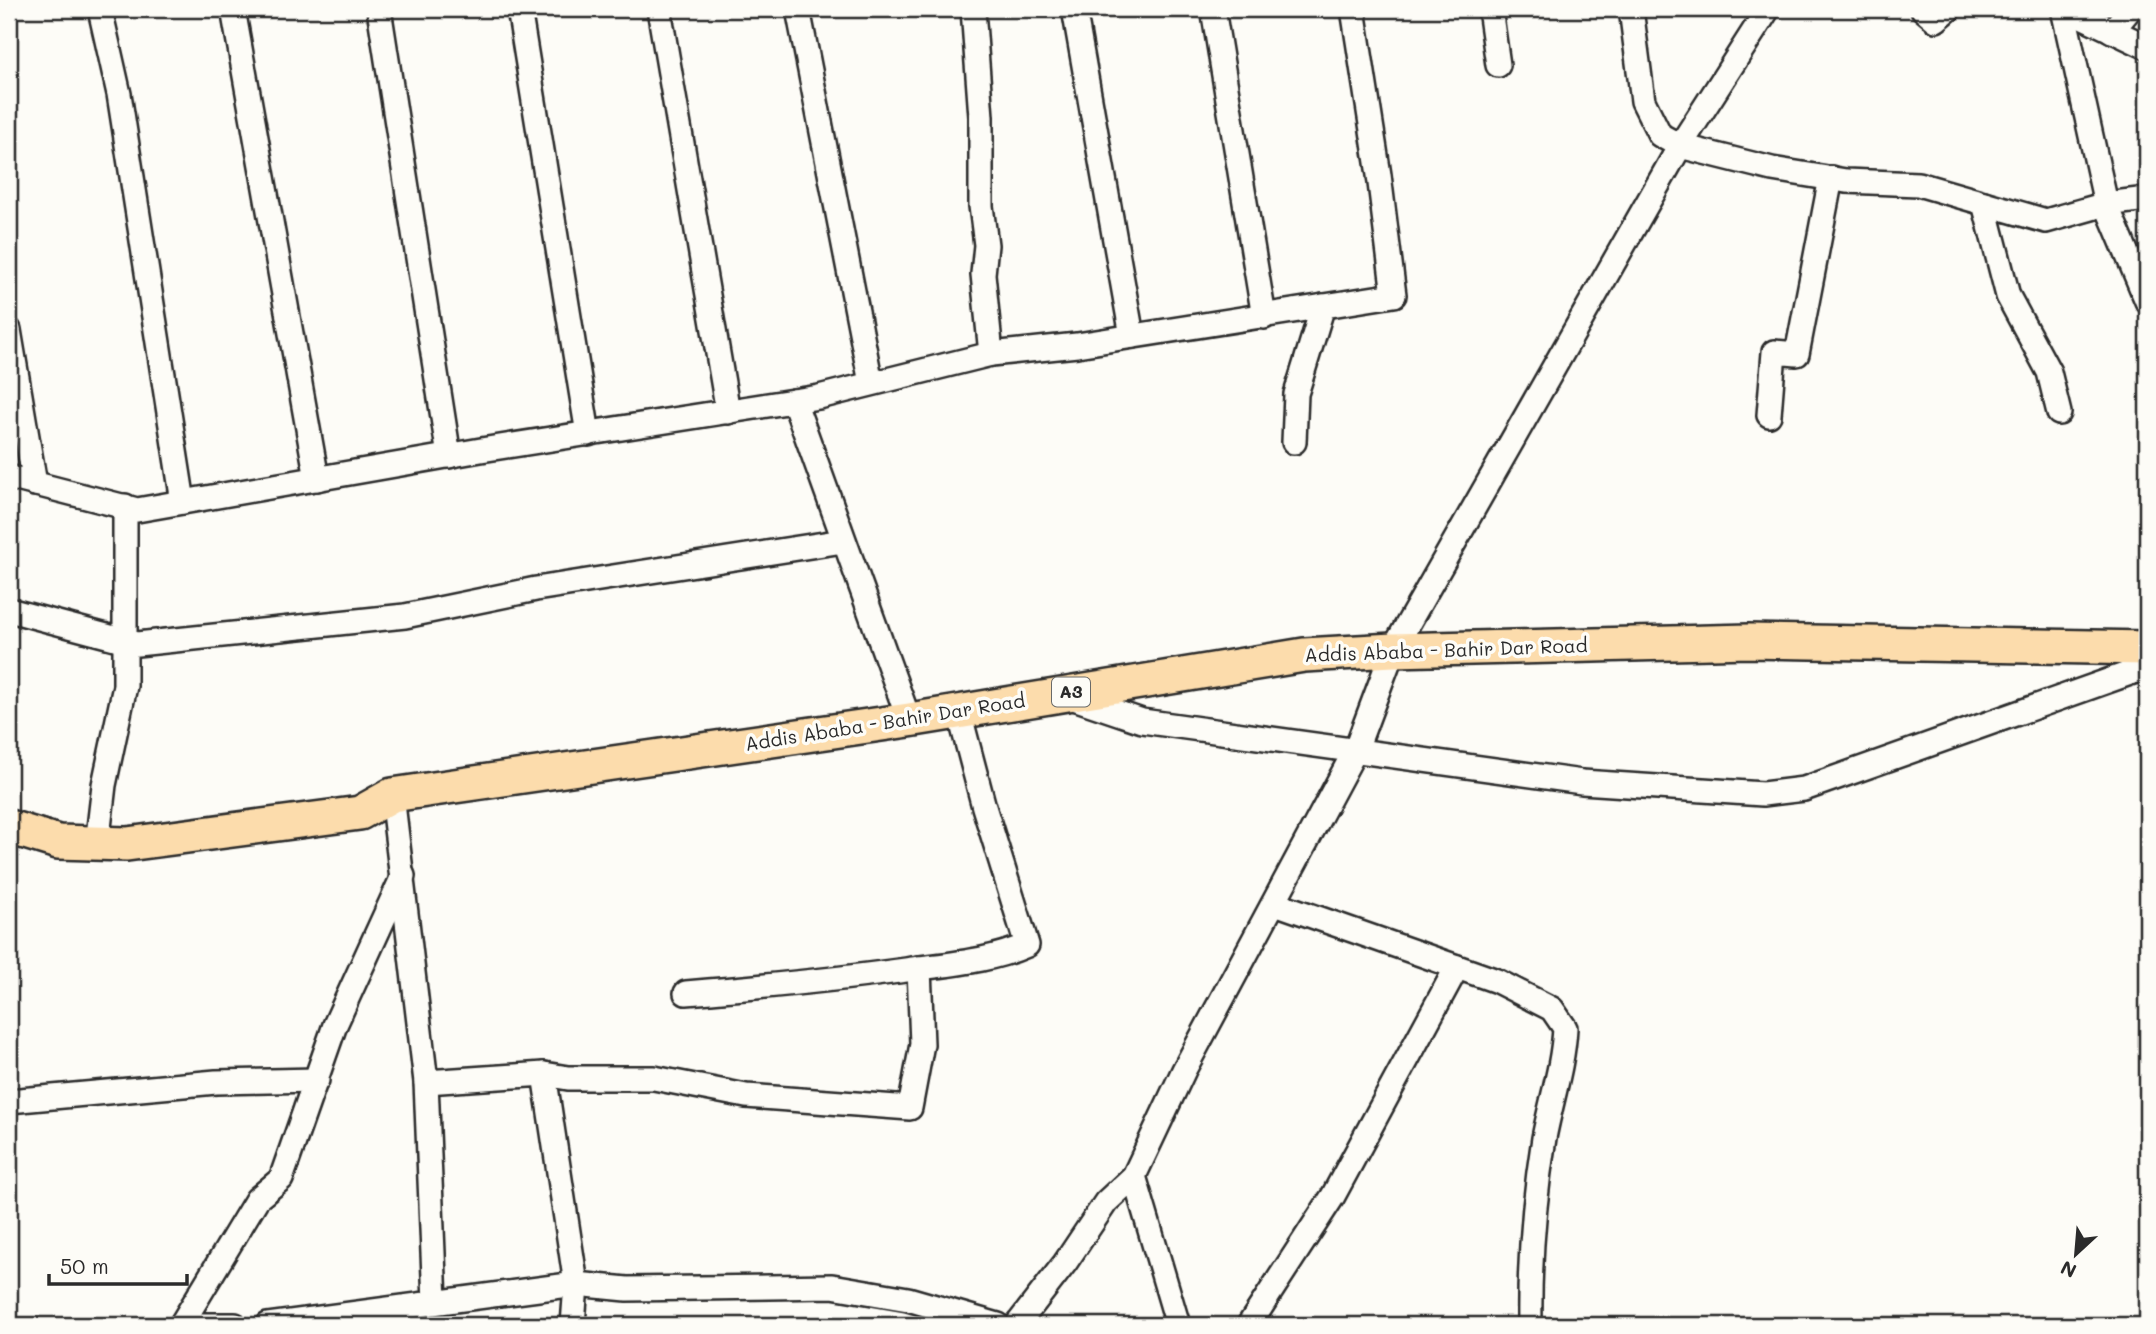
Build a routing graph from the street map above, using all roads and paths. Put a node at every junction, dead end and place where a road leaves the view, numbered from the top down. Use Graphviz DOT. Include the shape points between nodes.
graph roads {
  1 [pos="233,9"];
  2 [pos="379,9"];
  3 [pos="519,9"];
  4 [pos="659,9"];
  5 [pos="798,9"];
  6 [pos="973,9"];
  7 [pos="1074,9"];
  8 [pos="1213,9"];
  9 [pos="1353,9"];
  10 [pos="1490,9"];
  11 [pos="1630,9"];
  12 [pos="1768,9"];
  13 [pos="1923,9"];
  14 [pos="1949,9"];
  15 [pos="2065,9"];
  16 [pos="2130,9"];
  17 [pos="99,10"];
  18 [pos="2112,31"];
  19 [pos="2147,47"];
  20 [pos="1499,65"];
  21 [pos="1681,146"];
  22 [pos="1831,178"];
  23 [pos="2147,199"];
  24 [pos="1984,203"];
  25 [pos="2106,204"];
  26 [pos="2147,301"];
  27 [pos="1323,306"];
  28 [pos="1264,317"];
  29 [pos="9,330"];
  30 [pos="1132,336"];
  31 [pos="991,354"];
  32 [pos="871,383"];
  33 [pos="794,401"];
  34 [pos="728,412"];
  35 [pos="2059,413"];
  36 [pos="1769,415"];
  37 [pos="588,434"];
  38 [pos="1294,442"];
  39 [pos="449,456"];
  40 [pos="9,477"];
  41 [pos="317,479"];
  42 [pos="35,484"];
  43 [pos="183,502"];
  44 [pos="125,506"];
  45 [pos="843,541"];
  46 [pos="9,610"];
  47 [pos="126,641"];
  48 [pos="2147,648"];
  49 [pos="1393,649"];
  50 [pos="2147,667"];
  51 [pos="1062,694"];
  52 [pos="959,712"];
  53 [pos="909,720"];
  54 [pos="1356,748"];
  55 [pos="392,795"];
  56 [pos="9,827"];
  57 [pos="97,845"];
  58 [pos="403,876"];
  59 [pos="1275,903"];
  60 [pos="1457,967"];
  61 [pos="919,968"];
  62 [pos="686,993"];
  63 [pos="544,1074"];
  64 [pos="317,1080"];
  65 [pos="426,1082"];
  66 [pos="9,1101"];
  67 [pos="1134,1176"];
  68 [pos="576,1284"];
  69 [pos="435,1302"];
  70 [pos="181,1325"];
  71 [pos="235,1325"];
  72 [pos="268,1325"];
  73 [pos="573,1325"];
  74 [pos="998,1325"];
  75 [pos="1017,1325"];
  76 [pos="1178,1325"];
  77 [pos="1250,1325"];
  78 [pos="1530,1325"];
  1 -- 41 [label="street"];
  2 -- 39 [label="street"];
  3 -- 37 [label="street"];
  4 -- 34 [label="street"];
  5 -- 32 [label="street"];
  6 -- 31 [label="street" via="986,245 983,274"];
  7 -- 30 [label="street"];
  8 -- 28 [label="street"];
  9 -- 27 [label="street" via="1394,295"];
  10 -- 20 [label="street"];
  11 -- 21 [label="street" via="1643,101 1660,135"];
  12 -- 21 [label="street"];
  13 -- 14 [label="street" via="1936,20"];
  15 -- 18 [label="street"];
  15 -- 25 [label="street"];
  16 -- 18 [label="street"];
  17 -- 43 [label="street" via="119,94"];
  18 -- 19 [label="street"];
  21 -- 22 [label="street" via="1772,169"];
  21 -- 49 [label="street"];
  22 -- 24 [label="street" via="1918,184"];
  22 -- 36 [label="street" via="1797,354 1774,352"];
  23 -- 25 [label="street"];
  24 -- 25 [label="street" via="2046,221"];
  24 -- 35 [label="street" via="2008,296 2049,372"];
  25 -- 26 [label="street"];
  27 -- 28 [label="street"];
  27 -- 38 [label="street" via="1296,394"];
  28 -- 30 [label="street"];
  29 -- 42 [label="street"];
  30 -- 31 [label="street"];
  31 -- 32 [label="street"];
  32 -- 33 [label="street"];
  33 -- 34 [label="street"];
  33 -- 45 [label="street"];
  34 -- 37 [label="street"];
  37 -- 39 [label="street"];
  39 -- 41 [label="street"];
  40 -- 42 [label="street"];
  41 -- 43 [label="street"];
  42 -- 44 [label="street"];
  43 -- 44 [label="street" via="137,510"];
  44 -- 47 [label="street"];
  45 -- 47 [label="street" via="536,589 405,616 137,644"];
  45 -- 53 [label="street"];
  46 -- 47 [label="street"];
  47 -- 57 [label="street" via="125,686 104,785"];
  48 -- 49 [label="highway, Addis Ababa - Bahir Dar Road / A3" via="1749,641"];
  49 -- 51 [label="highway, Addis Ababa - Bahir Dar Road / A3" via="1304,655"];
  49 -- 54 [label="street"];
  50 -- 54 [label="street" via="1804,789 1777,792 1582,782"];
  51 -- 52 [label="highway, Addis Ababa - Bahir Dar Road / A3"];
  51 -- 54 [label="street" via="1142,721"];
  52 -- 53 [label="highway, Addis Ababa - Bahir Dar Road / A3"];
  52 -- 61 [label="street" via="1027,945 1011,953"];
  53 -- 55 [label="highway, Addis Ababa - Bahir Dar Road / A3"];
  54 -- 59 [label="street"];
  55 -- 57 [label="highway, Addis Ababa - Bahir Dar Road / A3" via="360,813"];
  55 -- 58 [label="street"];
  56 -- 57 [label="highway, Addis Ababa - Bahir Dar Road / A3" via="58,842"];
  58 -- 64 [label="street" via="358,968"];
  58 -- 65 [label="street"];
  59 -- 60 [label="street"];
  59 -- 67 [label="street" via="1190,1059"];
  60 -- 77 [label="street" via="1333,1196"];
  60 -- 78 [label="street" via="1528,994 1552,1009 1566,1028 1536,1201"];
  61 -- 62 [label="street"];
  61 -- 63 [label="street" via="922,1044 910,1108 746,1096 654,1078"];
  63 -- 65 [label="street"];
  63 -- 68 [label="street"];
  64 -- 66 [label="street" via="216,1082"];
  64 -- 70 [label="street" via="281,1179 257,1199"];
  65 -- 69 [label="street"];
  67 -- 75 [label="street" via="1106,1202"];
  67 -- 76 [label="street"];
  68 -- 69 [label="street"];
  68 -- 73 [label="street"];
  68 -- 74 [label="street" via="627,1289 832,1286 908,1299"];
  69 -- 72 [label="street"];
  70 -- 71 [label="street"];
}
